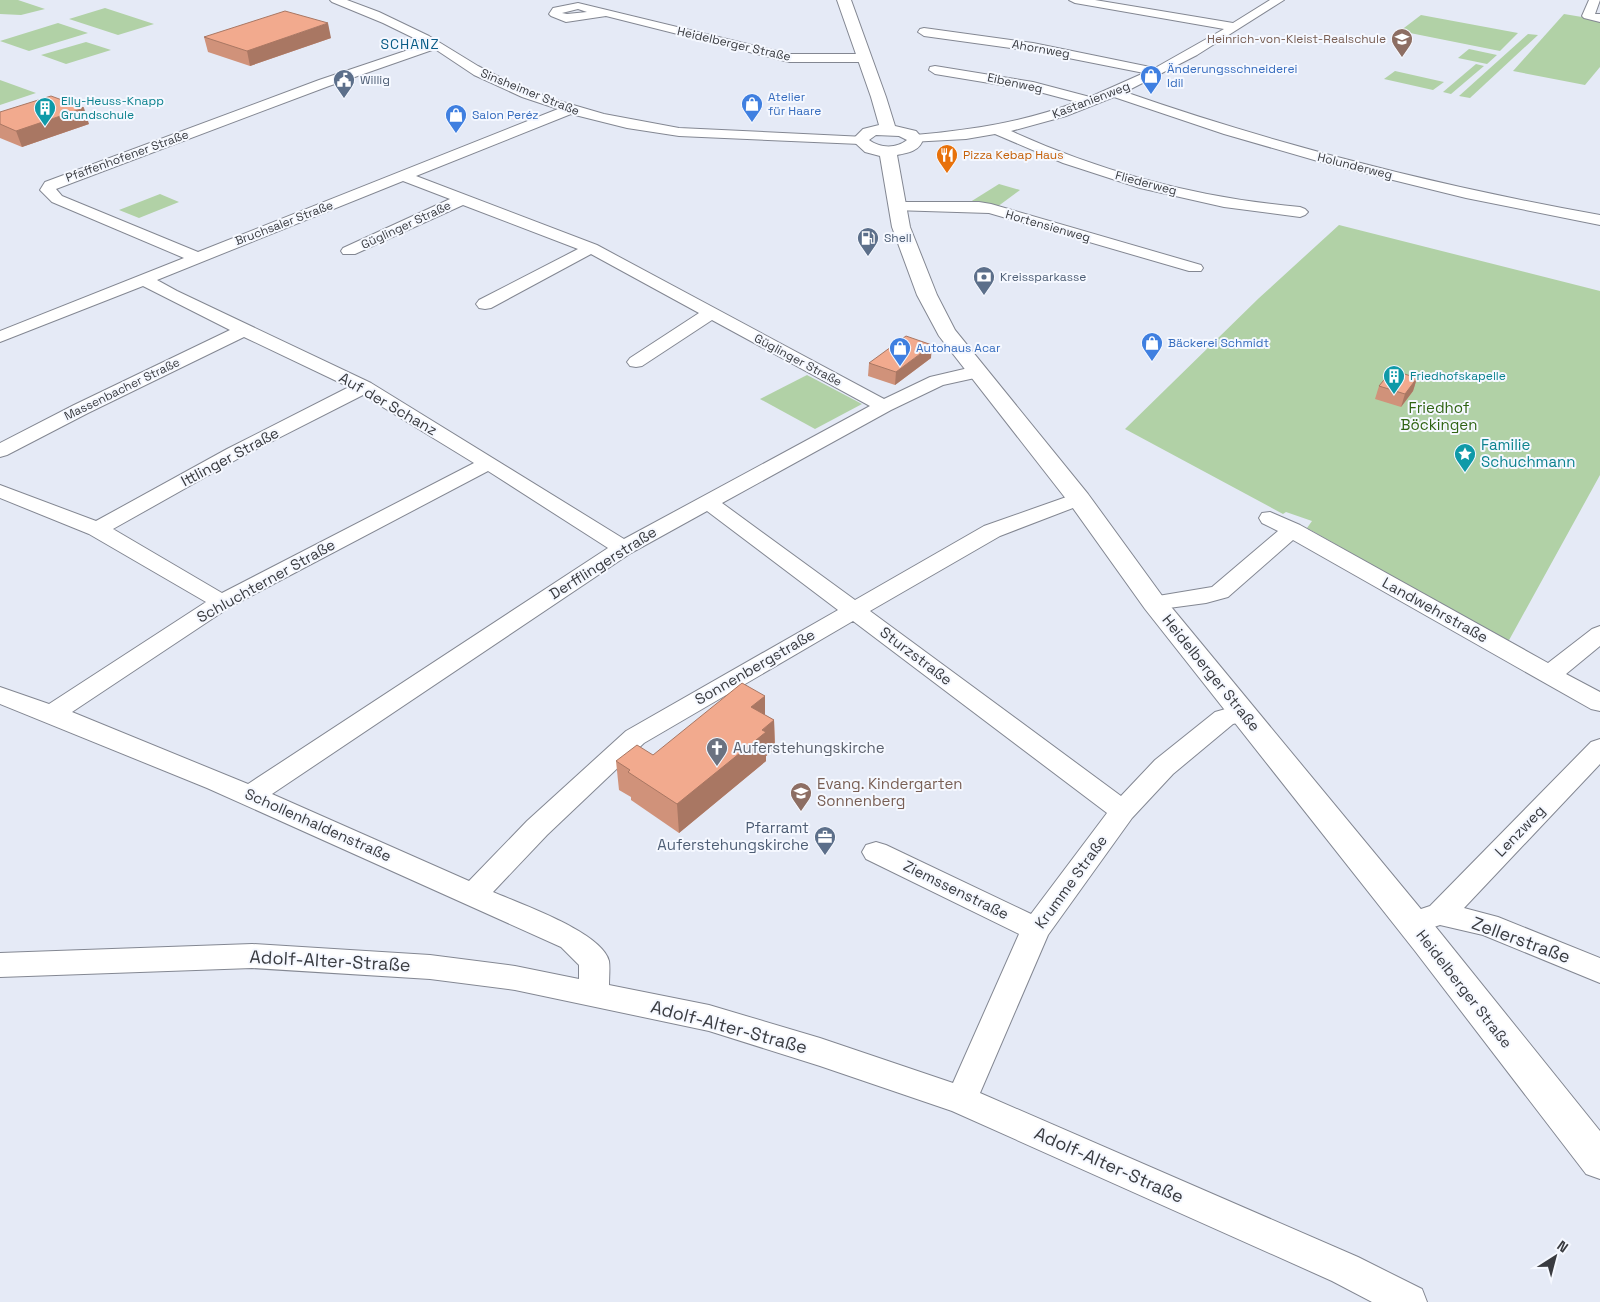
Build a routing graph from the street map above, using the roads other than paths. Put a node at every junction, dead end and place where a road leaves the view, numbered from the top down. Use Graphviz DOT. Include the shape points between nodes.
graph roads {
  1 [pos="336,0"];
  2 [pos="844,0"];
  3 [pos="1075,0"];
  4 [pos="1134,0"];
  5 [pos="1278,0"];
  6 [pos="1595,0"];
  7 [pos="1123,8"];
  8 [pos="606,14"];
  9 [pos="1600,18"];
  10 [pos="1234,27"];
  11 [pos="924,32"];
  12 [pos="436,45"];
  13 [pos="864,58"];
  14 [pos="935,70"];
  15 [pos="1157,72"];
  16 [pos="1115,93"];
  17 [pos="1093,102"];
  18 [pos="568,110"];
  19 [pos="998,130"];
  20 [pos="915,139"];
  21 [pos="860,140"];
  22 [pos="888,140"];
  23 [pos="402,176"];
  24 [pos="463,199"];
  25 [pos="898,207"];
  26 [pos="1300,212"];
  27 [pos="1600,220"];
  28 [pos="591,248"];
  29 [pos="349,252"];
  30 [pos="196,257"];
  31 [pos="1195,268"];
  32 [pos="143,278"];
  33 [pos="485,304"];
  34 [pos="712,314"];
  35 [pos="244,330"];
  36 [pos="0,336"];
  37 [pos="636,362"];
  38 [pos="977,372"];
  39 [pos="364,387"];
  40 [pos="884,406"];
  41 [pos="0,451"];
  42 [pos="489,463"];
  43 [pos="0,491"];
  44 [pos="1079,499"];
  45 [pos="708,502"];
  46 [pos="1270,518"];
  47 [pos="97,529"];
  48 [pos="1292,530"];
  49 [pos="623,548"];
  50 [pos="222,602"];
  51 [pos="1154,603"];
  52 [pos="854,610"];
  53 [pos="1600,634"];
  54 [pos="1549,675"];
  55 [pos="0,695"];
  56 [pos="1600,703"];
  57 [pos="1243,713"];
  58 [pos="52,714"];
  59 [pos="1600,748"];
  60 [pos="251,795"];
  61 [pos="1123,811"];
  62 [pos="876,852"];
  63 [pos="473,895"];
  64 [pos="1426,919"];
  65 [pos="1036,929"];
  66 [pos="0,965"];
  67 [pos="1600,971"];
  68 [pos="594,994"];
  69 [pos="961,1100"];
  70 [pos="1600,1161"];
  71 [pos="1409,1302"];
  1 -- 12 [label="street, Sinsheimer Straße" via="374,14"];
  2 -- 13 [label="main road, Heidelberger Straße"];
  3 -- 7 [label="street"];
  4 -- 7 [label="street"];
  5 -- 10 [label="street, Kastanienweg"];
  6 -- 9 [label="street" via="1588,16"];
  7 -- 10 [label="street"];
  8 -- 13 [label="street, Heidelberger Straße" via="789,58"];
  10 -- 15 [label="street, Kastanienweg"];
  11 -- 15 [label="street, Ahornweg" via="1033,47"];
  12 -- 18 [label="street, Sinsheimer Straße" via="478,71"];
  12 -- 30 [label="street, Pfaffenhofener Straße" via="50,185 48,190 57,199"];
  13 -- 22 [label="main road, Heidelberger Straße" via="872,76"];
  14 -- 17 [label="street, Eibenweg" via="1034,86"];
  15 -- 16 [label="street, Kastanienweg"];
  16 -- 17 [label="street, Kastanienweg"];
  16 -- 27 [label="street, Holunderweg" via="1309,154"];
  17 -- 19 [label="street, Kastanienweg"];
  18 -- 21 [label="street, Sinsheimer Straße" via="679,132"];
  18 -- 23 [label="street, Bruchsaler Straße"];
  19 -- 20 [label="street, Kastanienweg"];
  19 -- 26 [label="street, Fliederweg" via="1061,157 1132,180 1251,208"];
  20 -- 22 [label="main road" via="900,131"];
  21 -- 22 [label="main road" via="863,134 874,131"];
  22 -- 25 [label="main road, Heidelberger Straße"];
  23 -- 24 [label="street, Güglinger Straße"];
  23 -- 30 [label="street, Bruchsaler Straße"];
  24 -- 28 [label="street, Güglinger Straße"];
  24 -- 29 [label="street, Güglinger Straße"];
  25 -- 31 [label="street, Hortensienweg" via="990,209"];
  25 -- 38 [label="main road, Heidelberger Straße" via="901,227 927,295 946,332"];
  28 -- 33 [label="street"];
  28 -- 34 [label="street, Güglinger Straße"];
  30 -- 32 [label="street, Bruchsaler Straße"];
  32 -- 35 [label="street, Auf der Schanz"];
  32 -- 36 [label="street, Bruchsaler Straße"];
  34 -- 37 [label="street"];
  34 -- 40 [label="street, Güglinger Straße"];
  35 -- 39 [label="street, Auf der Schanz"];
  35 -- 41 [label="street, Massenbacher Straße"];
  38 -- 40 [label="street, Derfflingerstraße" via="937,381"];
  38 -- 44 [label="main road, Heidelberger Straße"];
  39 -- 42 [label="street, Auf der Schanz"];
  39 -- 47 [label="street, Ittlinger Straße" via="234,453"];
  40 -- 45 [label="street, Derfflingerstraße"];
  42 -- 49 [label="street, Auf der Schanz"];
  42 -- 50 [label="street, Schluchterner Straße"];
  43 -- 47 [label="street"];
  44 -- 51 [label="main road, Heidelberger Straße"];
  44 -- 52 [label="street, Sonnenbergstraße" via="992,531"];
  45 -- 49 [label="street, Derfflingerstraße"];
  45 -- 52 [label="street, Sturzstraße"];
  46 -- 48 [label="street, Landwehrstraße"];
  47 -- 50 [label="street"];
  48 -- 51 [label="street" via="1220,592"];
  48 -- 54 [label="street, Landwehrstraße"];
  49 -- 60 [label="street, Derfflingerstraße"];
  50 -- 58 [label="street, Schluchterner Straße"];
  51 -- 57 [label="main road, Heidelberger Straße"];
  52 -- 61 [label="street, Sturzstraße"];
  52 -- 63 [label="street, Sonnenbergstraße" via="635,737 537,828"];
  53 -- 54 [label="street"];
  54 -- 56 [label="street, Landwehrstraße"];
  55 -- 58 [label="street, Schollenhaldenstraße"];
  57 -- 61 [label="street, Krumme Straße" via="1224,718 1164,766"];
  57 -- 64 [label="main road, Heidelberger Straße"];
  58 -- 60 [label="street, Schollenhaldenstraße"];
  59 -- 64 [label="street, Lenzweg"];
  60 -- 63 [label="street, Schollenhaldenstraße"];
  61 -- 65 [label="street, Krumme Straße"];
  62 -- 65 [label="street, Ziemssenstraße"];
  63 -- 68 [label="street, Schollenhaldenstraße" via="571,939 594,961"];
  64 -- 67 [label="street, Zellerstraße" via="1488,925"];
  64 -- 70 [label="main road, Heidelberger Straße"];
  65 -- 69 [label="street, Krumme Straße"];
  66 -- 68 [label="street, Adolf-Alter-Straße" via="252,956 430,967 515,978"];
  68 -- 69 [label="street, Adolf-Alter-Straße" via="709,1018"];
  69 -- 71 [label="street, Adolf-Alter-Straße" via="1345,1269"];
}
